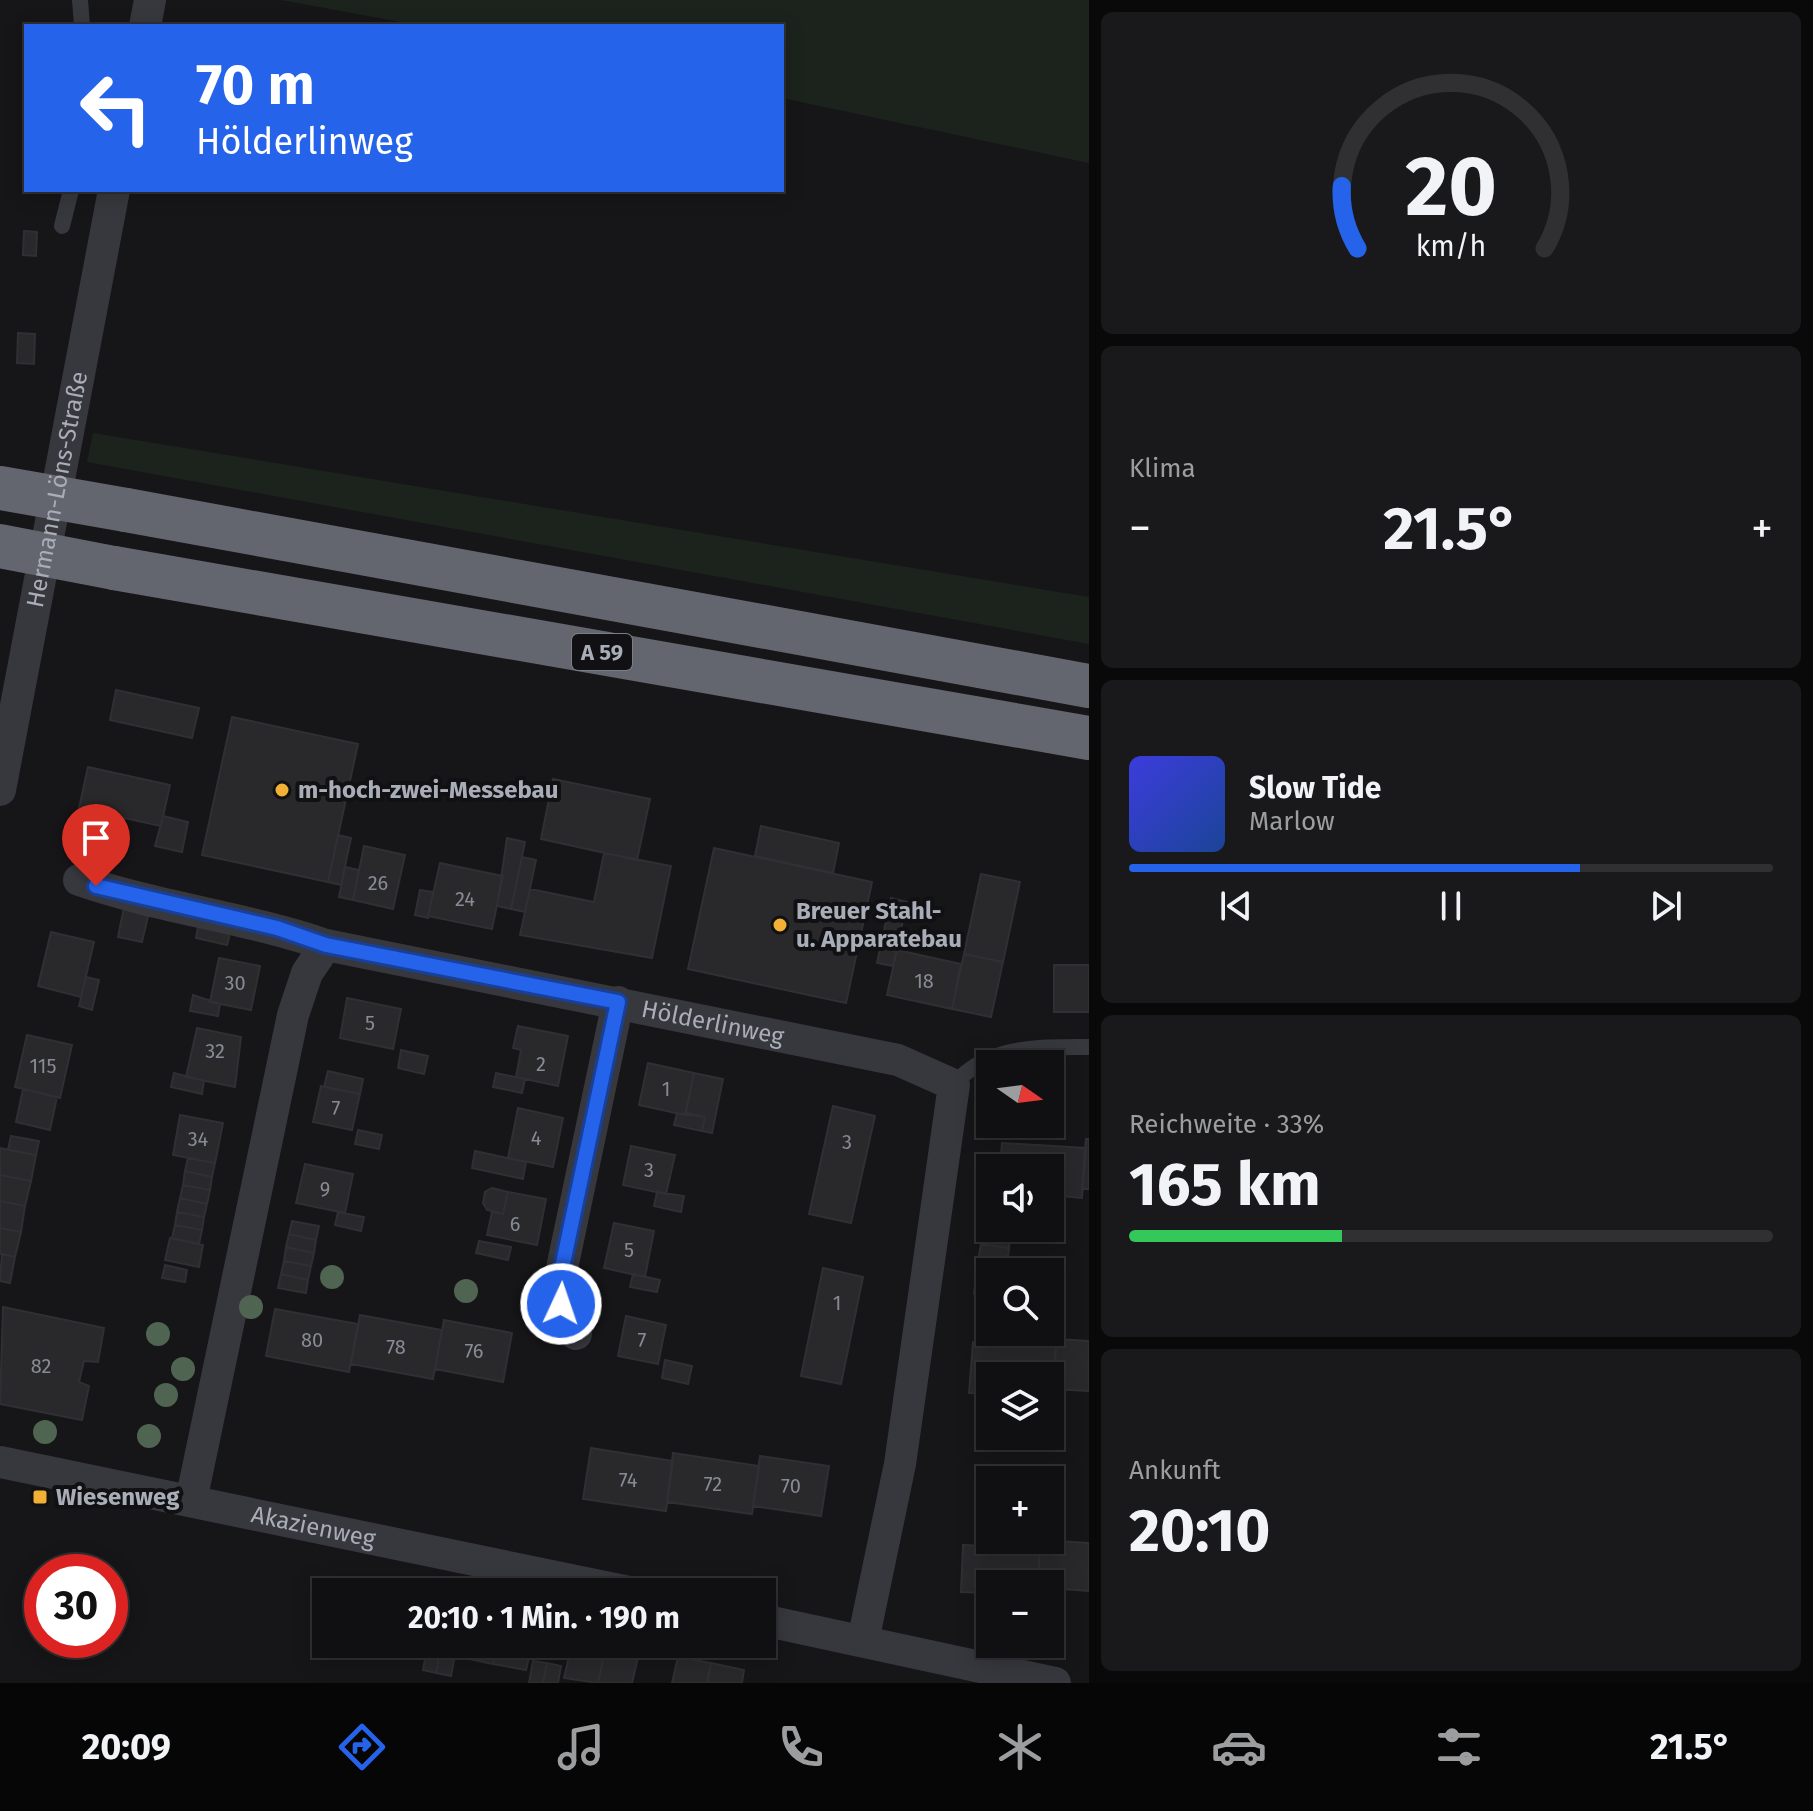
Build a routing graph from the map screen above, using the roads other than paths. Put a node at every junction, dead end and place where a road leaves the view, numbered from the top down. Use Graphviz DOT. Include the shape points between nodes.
graph roads {
  1 [pos="80,0"];
  2 [pos="150,0"];
  3 [pos="82,24"];
  4 [pos="145,24"];
  5 [pos="70,192"];
  6 [pos="114,192"];
  7 [pos="62,226"];
  8 [pos="0,488"];
  9 [pos="0,546"];
  10 [pos="1089,686"];
  11 [pos="1089,738"];
  12 [pos="0,790"];
  13 [pos="79,880"];
  14 [pos="326,945"];
  15 [pos="618,1002"];
  16 [pos="1089,1047"];
  17 [pos="954,1085"];
  18 [pos="576,1334"];
  19 [pos="0,1462"];
  20 [pos="191,1501"];
  21 [pos="562,1578"];
  22 [pos="776,1623"];
  23 [pos="863,1641"];
  24 [pos="1050,1683"];
  1 -- 3 [label="lane"];
  2 -- 4 [label="street"];
  5 -- 7 [label="lane"];
  6 -- 12 [label="street, Hermann-Löns-Straße"];
  8 -- 10 [label="highway, A 59, bridge"];
  9 -- 11 [label="highway, A 59, bridge"];
  13 -- 14 [label="street, Hölderlinweg"];
  14 -- 15 [label="street, Hölderlinweg"];
  14 -- 20 [label="street" via="307,973 293,1015"];
  15 -- 17 [label="street, Hölderlinweg" via="898,1060"];
  15 -- 18 [label="street" via="561,1273 561,1304"];
  16 -- 17 [label="lane" via="1024,1050 988,1058 967,1069"];
  17 -- 23 [label="street" via="900,1464"];
  19 -- 20 [label="street, Akazienweg"];
  20 -- 21 [label="street, Akazienweg"];
  22 -- 23 [label="street"];
  23 -- 24 [label="street"];
}
